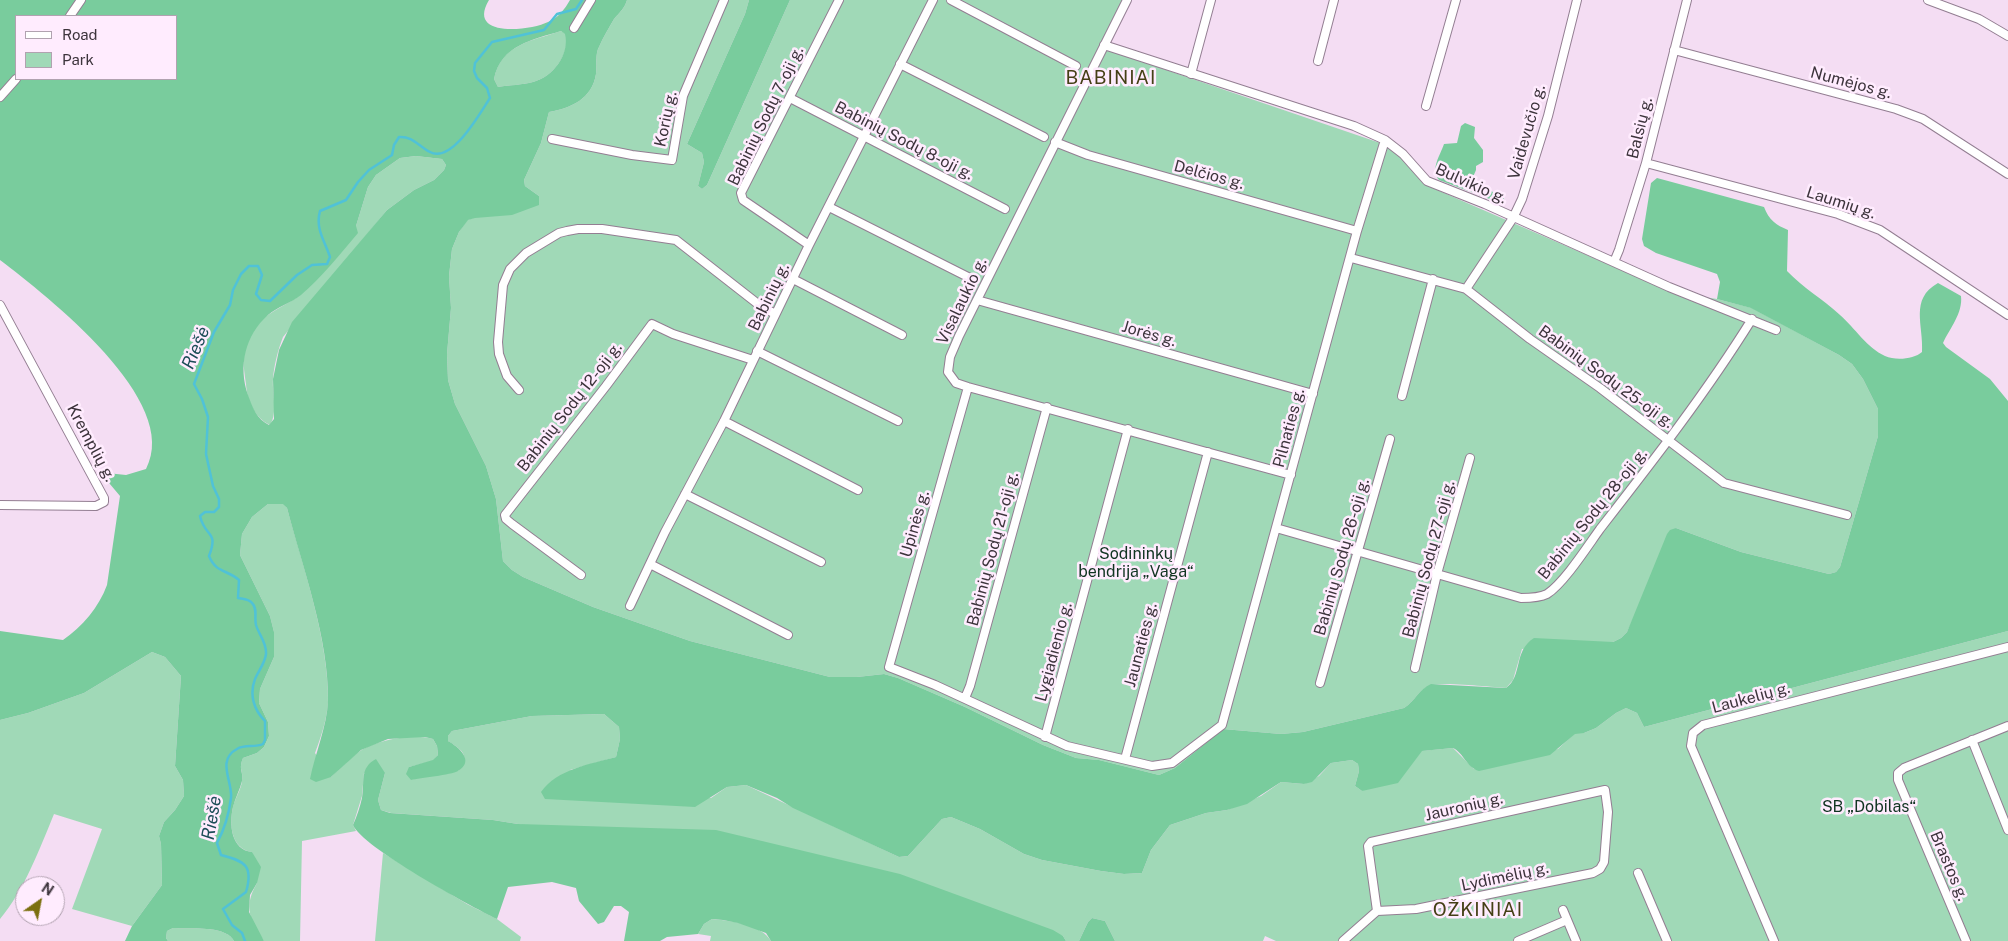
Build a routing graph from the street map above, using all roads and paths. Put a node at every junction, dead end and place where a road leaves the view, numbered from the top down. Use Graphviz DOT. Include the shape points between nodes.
graph roads {
  1 [pos="81,0"];
  2 [pos="591,0"];
  3 [pos="724,0"];
  4 [pos="840,0"];
  5 [pos="933,0"];
  6 [pos="951,0"];
  7 [pos="1212,0"];
  8 [pos="1334,0"];
  9 [pos="1456,0"];
  10 [pos="1577,0"];
  11 [pos="1687,0"];
  12 [pos="1928,0"];
  13 [pos="1125,1"];
  14 [pos="71,15"];
  15 [pos="574,28"];
  16 [pos="2008,36"];
  17 [pos="1104,45"];
  18 [pos="1674,50"];
  19 [pos="1318,61"];
  20 [pos="900,64"];
  21 [pos="1076,66"];
  22 [pos="1191,74"];
  23 [pos="15,80"];
  24 [pos="0,97"];
  25 [pos="790,98"];
  26 [pos="1426,106"];
  27 [pos="864,136"];
  28 [pos="1044,137"];
  29 [pos="552,139"];
  30 [pos="1385,140"];
  31 [pos="1055,142"];
  32 [pos="1646,163"];
  33 [pos="2008,174"];
  34 [pos="828,207"];
  35 [pos="1005,209"];
  36 [pos="1513,218"];
  37 [pos="1357,230"];
  38 [pos="809,245"];
  39 [pos="1351,258"];
  40 [pos="1614,262"];
  41 [pos="970,278"];
  42 [pos="793,279"];
  43 [pos="1433,279"];
  44 [pos="1466,289"];
  45 [pos="977,300"];
  46 [pos="0,306"];
  47 [pos="776,314"];
  48 [pos="2008,315"];
  49 [pos="1752,319"];
  50 [pos="1776,330"];
  51 [pos="902,335"];
  52 [pos="758,350"];
  53 [pos="753,360"];
  54 [pos="968,387"];
  55 [pos="519,390"];
  56 [pos="1313,394"];
  57 [pos="1402,396"];
  58 [pos="1047,408"];
  59 [pos="724,421"];
  60 [pos="898,421"];
  61 [pos="1128,429"];
  62 [pos="1390,439"];
  63 [pos="1669,440"];
  64 [pos="1208,452"];
  65 [pos="1470,458"];
  66 [pos="1291,475"];
  67 [pos="858,490"];
  68 [pos="684,494"];
  69 [pos="0,505"];
  70 [pos="1847,515"];
  71 [pos="1276,528"];
  72 [pos="1358,552"];
  73 [pos="820,562"];
  74 [pos="650,564"];
  75 [pos="1437,574"];
  76 [pos="581,575"];
  77 [pos="630,606"];
  78 [pos="788,635"];
  79 [pos="2008,647"];
  80 [pos="1415,668"];
  81 [pos="1320,683"];
  82 [pos="965,698"];
  83 [pos="2008,726"];
  84 [pos="1045,737"];
  85 [pos="1972,740"];
  86 [pos="1125,759"];
  87 [pos="2008,830"];
  88 [pos="1604,862"];
  89 [pos="1638,873"];
  90 [pos="1562,910"];
  91 [pos="1376,911"];
  92 [pos="1567,920"];
  93 [pos="1343,941"];
  94 [pos="1518,941"];
  95 [pos="1576,941"];
  96 [pos="1667,941"];
  97 [pos="1774,941"];
  98 [pos="1966,941"];
  1 -- 14 [label="street"];
  2 -- 15 [label="street"];
  3 -- 29 [label="street, Korių g." via="683,96 672,160"];
  4 -- 25 [label="street, Babinių Sodų 7-oji g."];
  5 -- 20 [label="street, Babinių g."];
  6 -- 21 [label="street"];
  7 -- 22 [label="street"];
  8 -- 19 [label="street"];
  9 -- 26 [label="street"];
  10 -- 36 [label="street, Vaidevučio g." via="1548,116"];
  11 -- 18 [label="street, Balsių g."];
  12 -- 16 [label="street" via="1979,19"];
  13 -- 17 [label="street, Visalaukio g."];
  17 -- 22 [label="street, Bulvikio g."];
  17 -- 31 [label="street, Visalaukio g."];
  18 -- 32 [label="street, Balsių g."];
  18 -- 33 [label="street, Numėjos g." via="1923,119"];
  20 -- 27 [label="street, Babinių g."];
  20 -- 28 [label="street"];
  22 -- 30 [label="street, Bulvikio g." via="1354,126"];
  23 -- 24 [label="street"];
  25 -- 27 [label="street, Babinių Sodų 8-oji g."];
  25 -- 38 [label="street, Babinių Sodų 7-oji g." via="741,197"];
  27 -- 34 [label="street, Babinių g."];
  27 -- 35 [label="street, Babinių Sodų 8-oji g."];
  30 -- 36 [label="street, Bulvikio g." via="1403,154 1427,181"];
  30 -- 37 [label="street, Pilnaties g."];
  31 -- 37 [label="street, Delčios g." via="1106,160"];
  31 -- 45 [label="street, Visalaukio g."];
  32 -- 40 [label="street, Balsių g."];
  32 -- 48 [label="street, Laumių g." via="1864,223 1904,245"];
  34 -- 38 [label="street, Babinių g."];
  34 -- 41 [label="street"];
  36 -- 40 [label="street, Bulvikio g."];
  36 -- 44 [label="street, Vaidevučio g."];
  37 -- 39 [label="street, Pilnaties g."];
  38 -- 42 [label="street, Babinių g."];
  39 -- 43 [label="street, Babinių Sodų 25-oji g."];
  39 -- 56 [label="street, Pilnaties g."];
  40 -- 49 [label="street, Bulvikio g." via="1669,288"];
  42 -- 47 [label="street, Babinių g."];
  42 -- 51 [label="street"];
  43 -- 44 [label="street, Babinių Sodų 25-oji g."];
  43 -- 57 [label="street"];
  44 -- 63 [label="street, Babinių Sodų 25-oji g."];
  45 -- 54 [label="street, Visalaukio g." via="948,365 951,378"];
  45 -- 56 [label="street, Jorės g."];
  46 -- 69 [label="street, Kremplių g." via="104,498 104,502 96,506"];
  47 -- 52 [label="street, Babinių g."];
  47 -- 55 [label="street" via="758,304 676,240 602,229 567,231 526,253 510,269 503,285 499,354 507,376"];
  49 -- 50 [label="street, Bulvikio g."];
  49 -- 63 [label="street, Babinių Sodų 28-oji g." via="1725,363"];
  52 -- 53 [label="street, Babinių g."];
  52 -- 60 [label="street"];
  53 -- 59 [label="street, Babinių g."];
  53 -- 76 [label="street, Babinių Sodų 12-oji g." via="652,324 505,515 512,524"];
  54 -- 58 [label="street, Visalaukio g."];
  54 -- 82 [label="street, Upinės g." via="889,667"];
  56 -- 66 [label="street, Pilnaties g."];
  58 -- 61 [label="street, Visalaukio g."];
  58 -- 82 [label="street, Babinių Sodų 21-oji g."];
  59 -- 67 [label="street"];
  59 -- 68 [label="street, Babinių g."];
  61 -- 64 [label="street, Visalaukio g."];
  61 -- 84 [label="street, Lygiadienio g."];
  62 -- 72 [label="street, Babinių Sodų 26-oji g."];
  63 -- 70 [label="street, Babinių Sodų 25-oji g." via="1724,483"];
  63 -- 75 [label="street, Babinių Sodų 28-oji g." via="1568,571 1545,594 1521,598"];
  64 -- 66 [label="street, Visalaukio g."];
  64 -- 86 [label="street, Jaunaties g."];
  65 -- 75 [label="street, Babinių Sodų 27-oji g."];
  66 -- 71 [label="street, Pilnaties g."];
  68 -- 73 [label="street"];
  68 -- 74 [label="street, Babinių g."];
  71 -- 72 [label="street, Babinių Sodų 28-oji g."];
  71 -- 86 [label="street, Pilnaties g." via="1222,725 1172,763 1152,766"];
  72 -- 75 [label="street, Babinių Sodų 28-oji g."];
  72 -- 81 [label="street, Babinių Sodų 26-oji g."];
  74 -- 77 [label="street, Babinių g."];
  74 -- 78 [label="street"];
  75 -- 80 [label="street, Babinių Sodų 27-oji g."];
  79 -- 97 [label="street, Laukelių g." via="1703,725 1693,733 1691,746"];
  82 -- 84 [label="street"];
  83 -- 85 [label="street, Brastos g."];
  84 -- 86 [label="street" via="1085,751"];
  85 -- 87 [label="street"];
  85 -- 98 [label="street, Brastos g." via="1904,768 1897,776"];
  88 -- 91 [label="street, Lydimėlių g." via="1593,873 1416,909"];
  88 -- 91 [label="street, Jauronių g." via="1608,812 1605,790 1371,842 1368,846"];
  89 -- 96 [label="street"];
  90 -- 92 [label="street"];
  91 -- 93 [label="street"];
  92 -- 94 [label="street"];
  92 -- 95 [label="street"];
}
